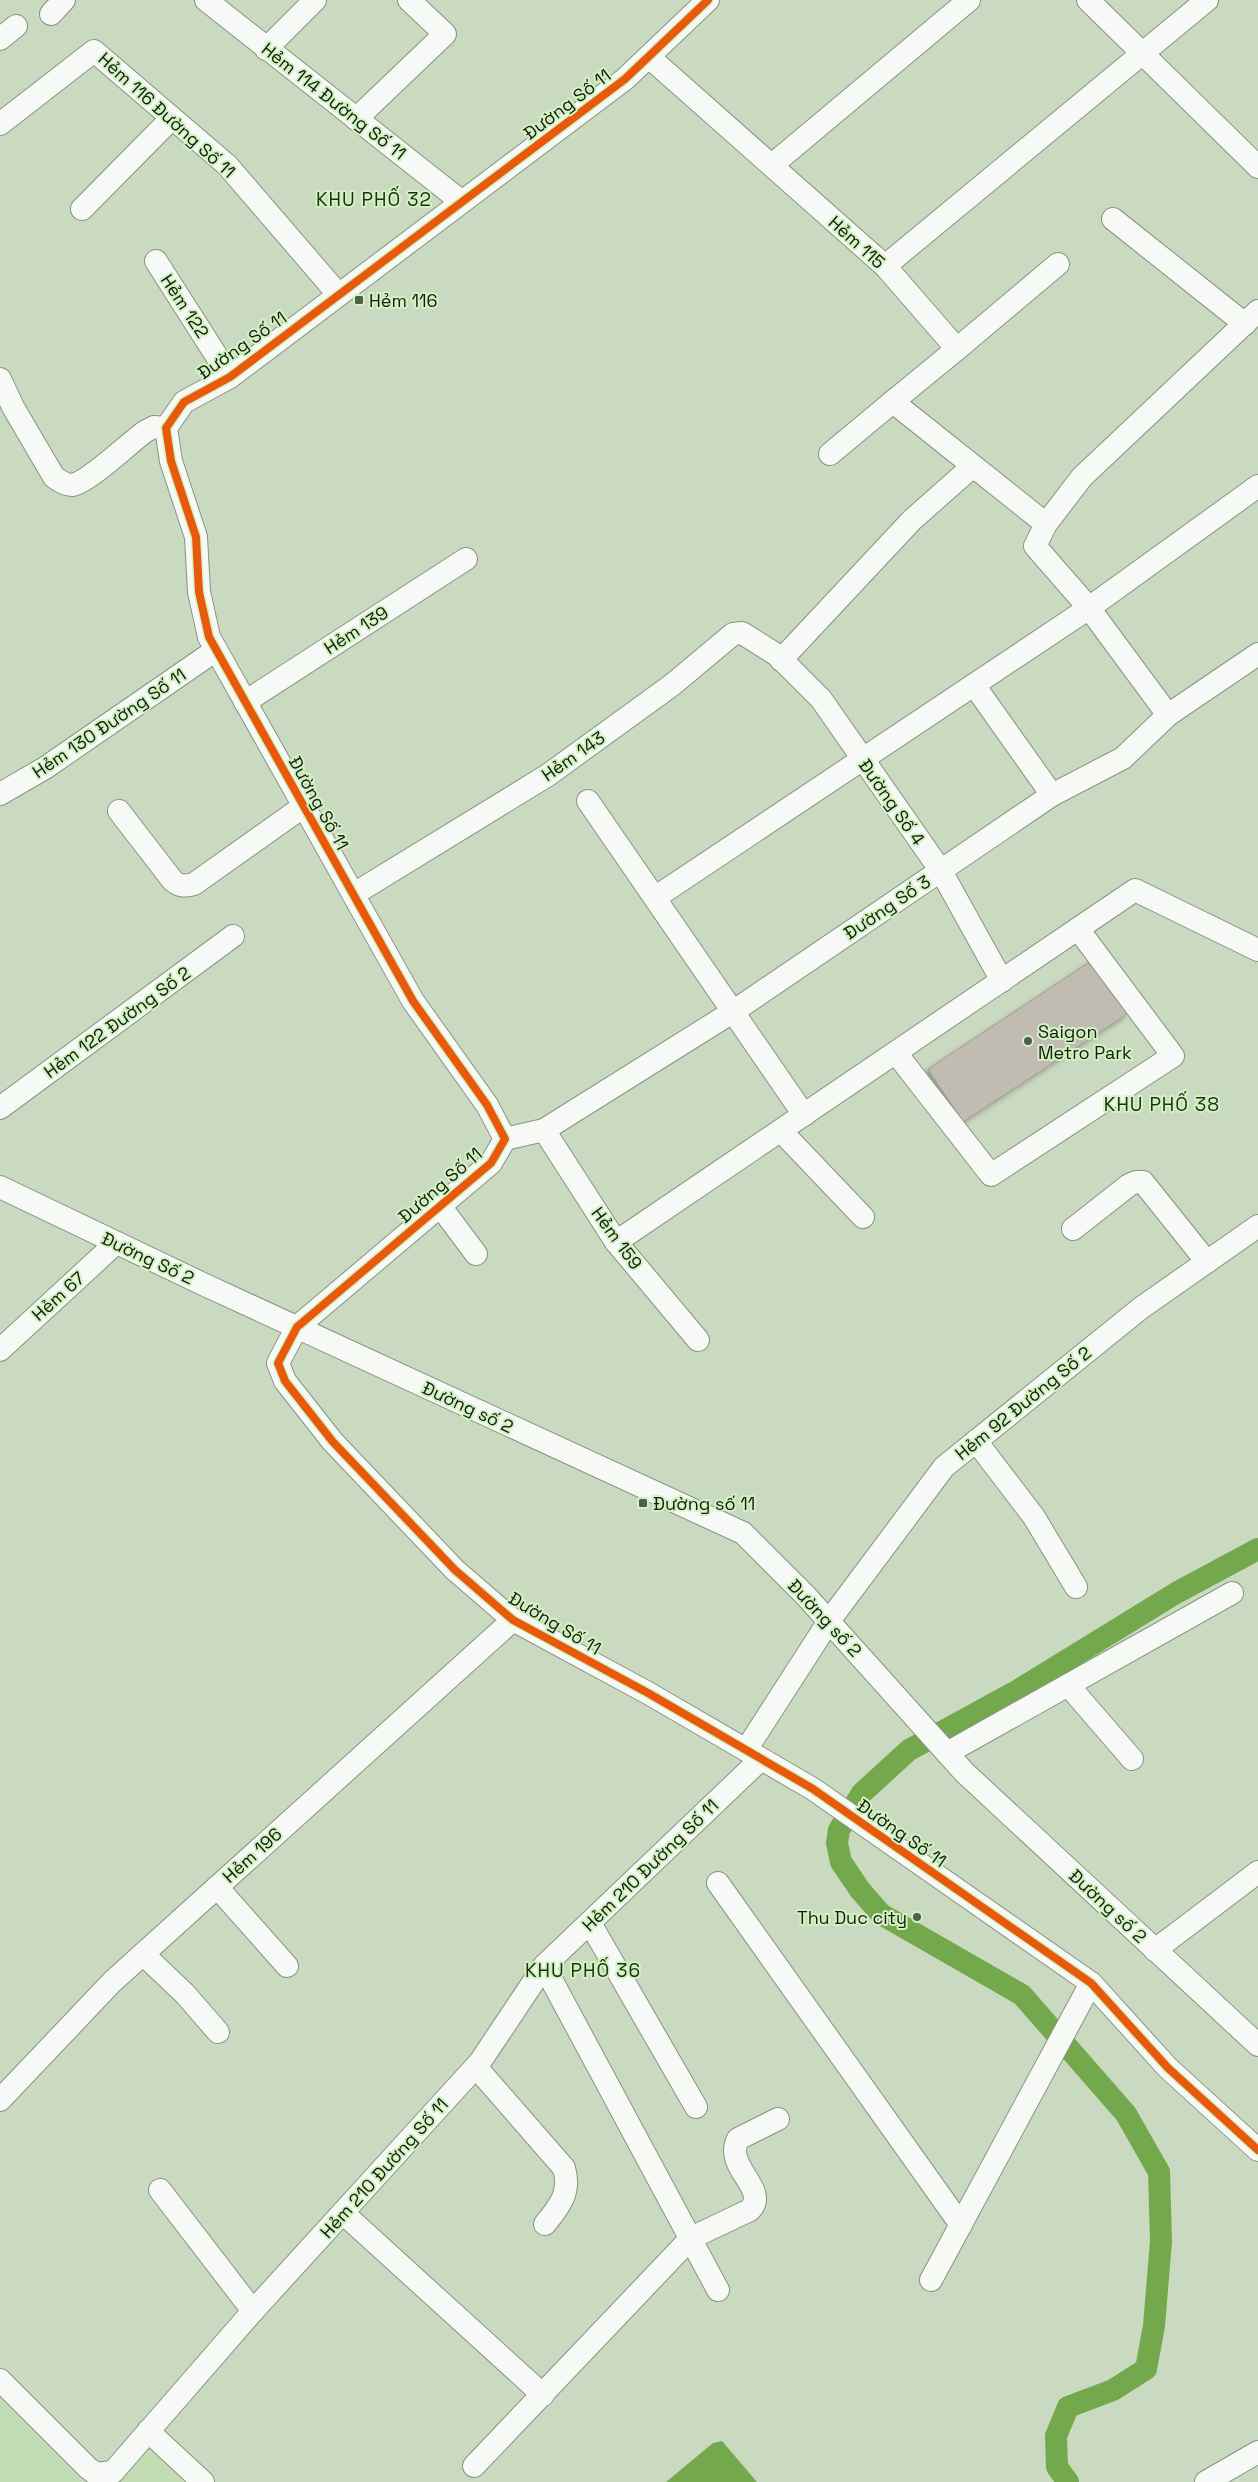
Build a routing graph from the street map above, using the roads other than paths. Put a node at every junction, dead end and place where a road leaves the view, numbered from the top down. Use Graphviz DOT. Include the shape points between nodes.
graph roads {
  1 [pos="206,0"];
  2 [pos="315,0"];
  3 [pos="409,0"];
  4 [pos="708,0"];
  5 [pos="969,0"];
  6 [pos="1088,0"];
  7 [pos="1207,0"];
  8 [pos="266,49"];
  9 [pos="1143,54"];
  10 [pos="649,57"];
  11 [pos="172,118"];
  12 [pos="356,119"];
  13 [pos="0,124"];
  14 [pos="772,165"];
  15 [pos="1258,167"];
  16 [pos="462,202"];
  17 [pos="82,209"];
  18 [pos="1113,219"];
  19 [pos="156,261"];
  20 [pos="1058,264"];
  21 [pos="885,266"];
  22 [pos="338,294"];
  23 [pos="1251,317"];
  24 [pos="957,349"];
  25 [pos="230,377"];
  26 [pos="0,379"];
  27 [pos="896,399"];
  28 [pos="166,428"];
  29 [pos="830,454"];
  30 [pos="973,466"];
  31 [pos="1258,486"];
  32 [pos="1046,524"];
  33 [pos="466,559"];
  34 [pos="1089,608"];
  35 [pos="216,650"];
  36 [pos="1258,654"];
  37 [pos="781,660"];
  38 [pos="974,685"];
  39 [pos="245,702"];
  40 [pos="1168,715"];
  41 [pos="862,760"];
  42 [pos="0,794"];
  43 [pos="1052,794"];
  44 [pos="588,801"];
  45 [pos="304,806"];
  46 [pos="119,811"];
  47 [pos="940,871"];
  48 [pos="354,894"];
  49 [pos="656,897"];
  50 [pos="1078,929"];
  51 [pos="233,936"];
  52 [pos="1258,950"];
  53 [pos="1002,981"];
  54 [pos="734,1012"];
  55 [pos="896,1053"];
  56 [pos="0,1108"];
  57 [pos="804,1115"];
  58 [pos="544,1130"];
  59 [pos="781,1131"];
  60 [pos="505,1139"];
  61 [pos="0,1187"];
  62 [pos="440,1206"];
  63 [pos="863,1216"];
  64 [pos="1258,1226"];
  65 [pos="1073,1230"];
  66 [pos="616,1242"];
  67 [pos="116,1243"];
  68 [pos="476,1254"];
  69 [pos="1207,1262"];
  70 [pos="297,1328"];
  71 [pos="698,1340"];
  72 [pos="0,1350"];
  73 [pos="976,1441"];
  74 [pos="1076,1587"];
  75 [pos="1232,1593"];
  76 [pos="513,1620"];
  77 [pos="829,1621"];
  78 [pos="1068,1685"];
  79 [pos="947,1753"];
  80 [pos="753,1754"];
  81 [pos="1132,1759"];
  82 [pos="1258,1872"];
  83 [pos="718,1883"];
  84 [pos="218,1887"];
  85 [pos="590,1923"];
  86 [pos="1155,1950"];
  87 [pos="143,1954"];
  88 [pos="287,1966"];
  89 [pos="544,1966"];
  90 [pos="1091,1983"];
  91 [pos="218,2032"];
  92 [pos="1258,2046"];
  93 [pos="476,2067"];
  94 [pos="0,2100"];
  95 [pos="696,2107"];
  96 [pos="778,2118"];
  97 [pos="1258,2150"];
  98 [pos="160,2190"];
  99 [pos="343,2213"];
  100 [pos="545,2224"];
  101 [pos="961,2225"];
  102 [pos="690,2238"];
  103 [pos="931,2280"];
  104 [pos="718,2290"];
  105 [pos="253,2311"];
  106 [pos="0,2380"];
  107 [pos="543,2395"];
  108 [pos="148,2431"];
  109 [pos="1258,2452"];
  110 [pos="474,2466"];
  111 [pos="203,2482"];
  112 [pos="1206,2482"];
  1 -- 8 [label="street, Hẻm 114 Đường Số 11"];
  2 -- 8 [label="street"];
  3 -- 12 [label="street" via="445,34"];
  4 -- 10 [label="street, Đường Số 11"];
  5 -- 14 [label="street"];
  6 -- 9 [label="street"];
  7 -- 9 [label="street"];
  8 -- 12 [label="street, Hẻm 114 Đường Số 11"];
  9 -- 15 [label="street"];
  9 -- 21 [label="street"];
  10 -- 14 [label="street, Hẻm 115"];
  10 -- 16 [label="street, Đường Số 11" via="625,79"];
  11 -- 13 [label="street, Hẻm 116 Đường Số 11" via="94,51"];
  11 -- 17 [label="street"];
  11 -- 22 [label="street, Hẻm 116 Đường Số 11" via="227,165"];
  12 -- 16 [label="street, Hẻm 114 Đường Số 11"];
  14 -- 21 [label="street, Hẻm 115"];
  16 -- 22 [label="street, Đường Số 11"];
  18 -- 23 [label="street"];
  19 -- 25 [label="street, Hẻm 122"];
  20 -- 24 [label="street"];
  21 -- 24 [label="street, Hẻm 115"];
  22 -- 25 [label="street, Đường Số 11"];
  23 -- 32 [label="street" via="1082,477"];
  24 -- 27 [label="street"];
  25 -- 28 [label="street, Đường Số 11" via="184,402"];
  26 -- 28 [label="street" via="54,478 62,483 73,485 92,475 146,431 154,427"];
  27 -- 29 [label="street"];
  27 -- 30 [label="street" via="898,406"];
  28 -- 35 [label="street, Đường Số 11" via="171,461 196,538 199,592 209,637"];
  30 -- 32 [label="street"];
  30 -- 37 [label="street" via="912,520"];
  31 -- 34 [label="street"];
  32 -- 34 [label="street" via="1035,546"];
  33 -- 39 [label="street, Hẻm 139"];
  34 -- 38 [label="street"];
  34 -- 40 [label="street"];
  35 -- 39 [label="street, Đường Số 11"];
  35 -- 42 [label="street, Hẻm 130 Đường Số 11" via="45,768"];
  36 -- 40 [label="street, Đường Số 3"];
  37 -- 41 [label="street, Đường Số 4" via="820,699"];
  37 -- 48 [label="street, Hẻm 143" via="746,635 733,634 672,685 548,775"];
  38 -- 41 [label="street"];
  38 -- 43 [label="street"];
  39 -- 45 [label="street, Đường Số 11"];
  40 -- 43 [label="street, Đường Số 3" via="1123,758"];
  41 -- 47 [label="street, Đường Số 4"];
  41 -- 49 [label="street"];
  43 -- 47 [label="street, Đường Số 3"];
  44 -- 49 [label="street"];
  45 -- 46 [label="street" via="194,884 185,886 173,881"];
  45 -- 48 [label="street, Đường Số 11"];
  47 -- 53 [label="street, Đường Số 4"];
  47 -- 54 [label="street, Đường Số 3"];
  48 -- 60 [label="street, Đường Số 11" via="413,1001 488,1105"];
  49 -- 54 [label="street"];
  50 -- 52 [label="street" via="1135,890"];
  50 -- 53 [label="street"];
  50 -- 55 [label="street" via="1172,1056 990,1175"];
  51 -- 56 [label="street, Hẻm 122 Đường Số 2"];
  53 -- 55 [label="street"];
  54 -- 57 [label="street"];
  54 -- 58 [label="street, Đường Số 3"];
  55 -- 57 [label="street"];
  57 -- 59 [label="street"];
  58 -- 60 [label="street, Đường Số 3"];
  58 -- 66 [label="street, Hẻm 159"];
  59 -- 63 [label="street"];
  59 -- 66 [label="street"];
  60 -- 62 [label="street, Đường Số 11" via="491,1163"];
  61 -- 67 [label="street, Đường Số 2"];
  62 -- 68 [label="street"];
  62 -- 70 [label="street, Đường Số 11"];
  64 -- 69 [label="street, Hẻm 92 Đường Số 2"];
  65 -- 69 [label="street" via="1129,1185 1143,1182"];
  66 -- 71 [label="street, Hẻm 159"];
  67 -- 70 [label="street, Đường Số 2"];
  67 -- 72 [label="street, Hẻm 67"];
  69 -- 73 [label="street, Hẻm 92 Đường Số 2" via="1141,1308"];
  70 -- 76 [label="street, Đường Số 11" via="278,1363 285,1381 333,1442 455,1570"];
  70 -- 77 [label="street, Đường số 2" via="743,1533"];
  73 -- 74 [label="street" via="1034,1517"];
  73 -- 77 [label="street, Hẻm 92 Đường Số 2" via="944,1467"];
  75 -- 78 [label="street"];
  76 -- 80 [label="street, Đường Số 11"];
  76 -- 84 [label="street, Hẻm 196"];
  77 -- 79 [label="street, Đường số 2"];
  77 -- 80 [label="street, Hẻm 92 Đường Số 2"];
  78 -- 79 [label="street"];
  78 -- 81 [label="street"];
  79 -- 86 [label="street, Đường số 2"];
  80 -- 85 [label="street, Hẻm 210 Đường Số 11"];
  80 -- 90 [label="street, Đường Số 11" via="823,1796"];
  82 -- 86 [label="street"];
  83 -- 101 [label="street"];
  84 -- 87 [label="street, Hẻm 196"];
  84 -- 88 [label="street"];
  85 -- 89 [label="street, Hẻm 210 Đường Số 11"];
  85 -- 95 [label="street"];
  86 -- 92 [label="street, Đường số 2"];
  87 -- 91 [label="street" via="185,1994"];
  87 -- 94 [label="street, Hẻm 196" via="112,1982"];
  89 -- 93 [label="street, Hẻm 210 Đường Số 11"];
  89 -- 102 [label="street"];
  90 -- 97 [label="street, Đường Số 11" via="1168,2068"];
  90 -- 101 [label="street"];
  93 -- 99 [label="street, Hẻm 210 Đường Số 11"];
  93 -- 100 [label="street" via="564,2168 567,2190"];
  96 -- 102 [label="street" via="738,2139 736,2144 735,2159 754,2192 755,2205"];
  98 -- 105 [label="street"];
  99 -- 105 [label="street, Hẻm 210 Đường Số 11"];
  99 -- 107 [label="street"];
  101 -- 103 [label="street"];
  102 -- 104 [label="street"];
  102 -- 107 [label="street"];
  105 -- 108 [label="street, Hẻm 210 Đường Số 11"];
  106 -- 108 [label="street, Hẻm 210 Đường Số 11" via="96,2474 113,2472"];
  107 -- 110 [label="street"];
  108 -- 111 [label="street"];
  109 -- 112 [label="street"];
}
